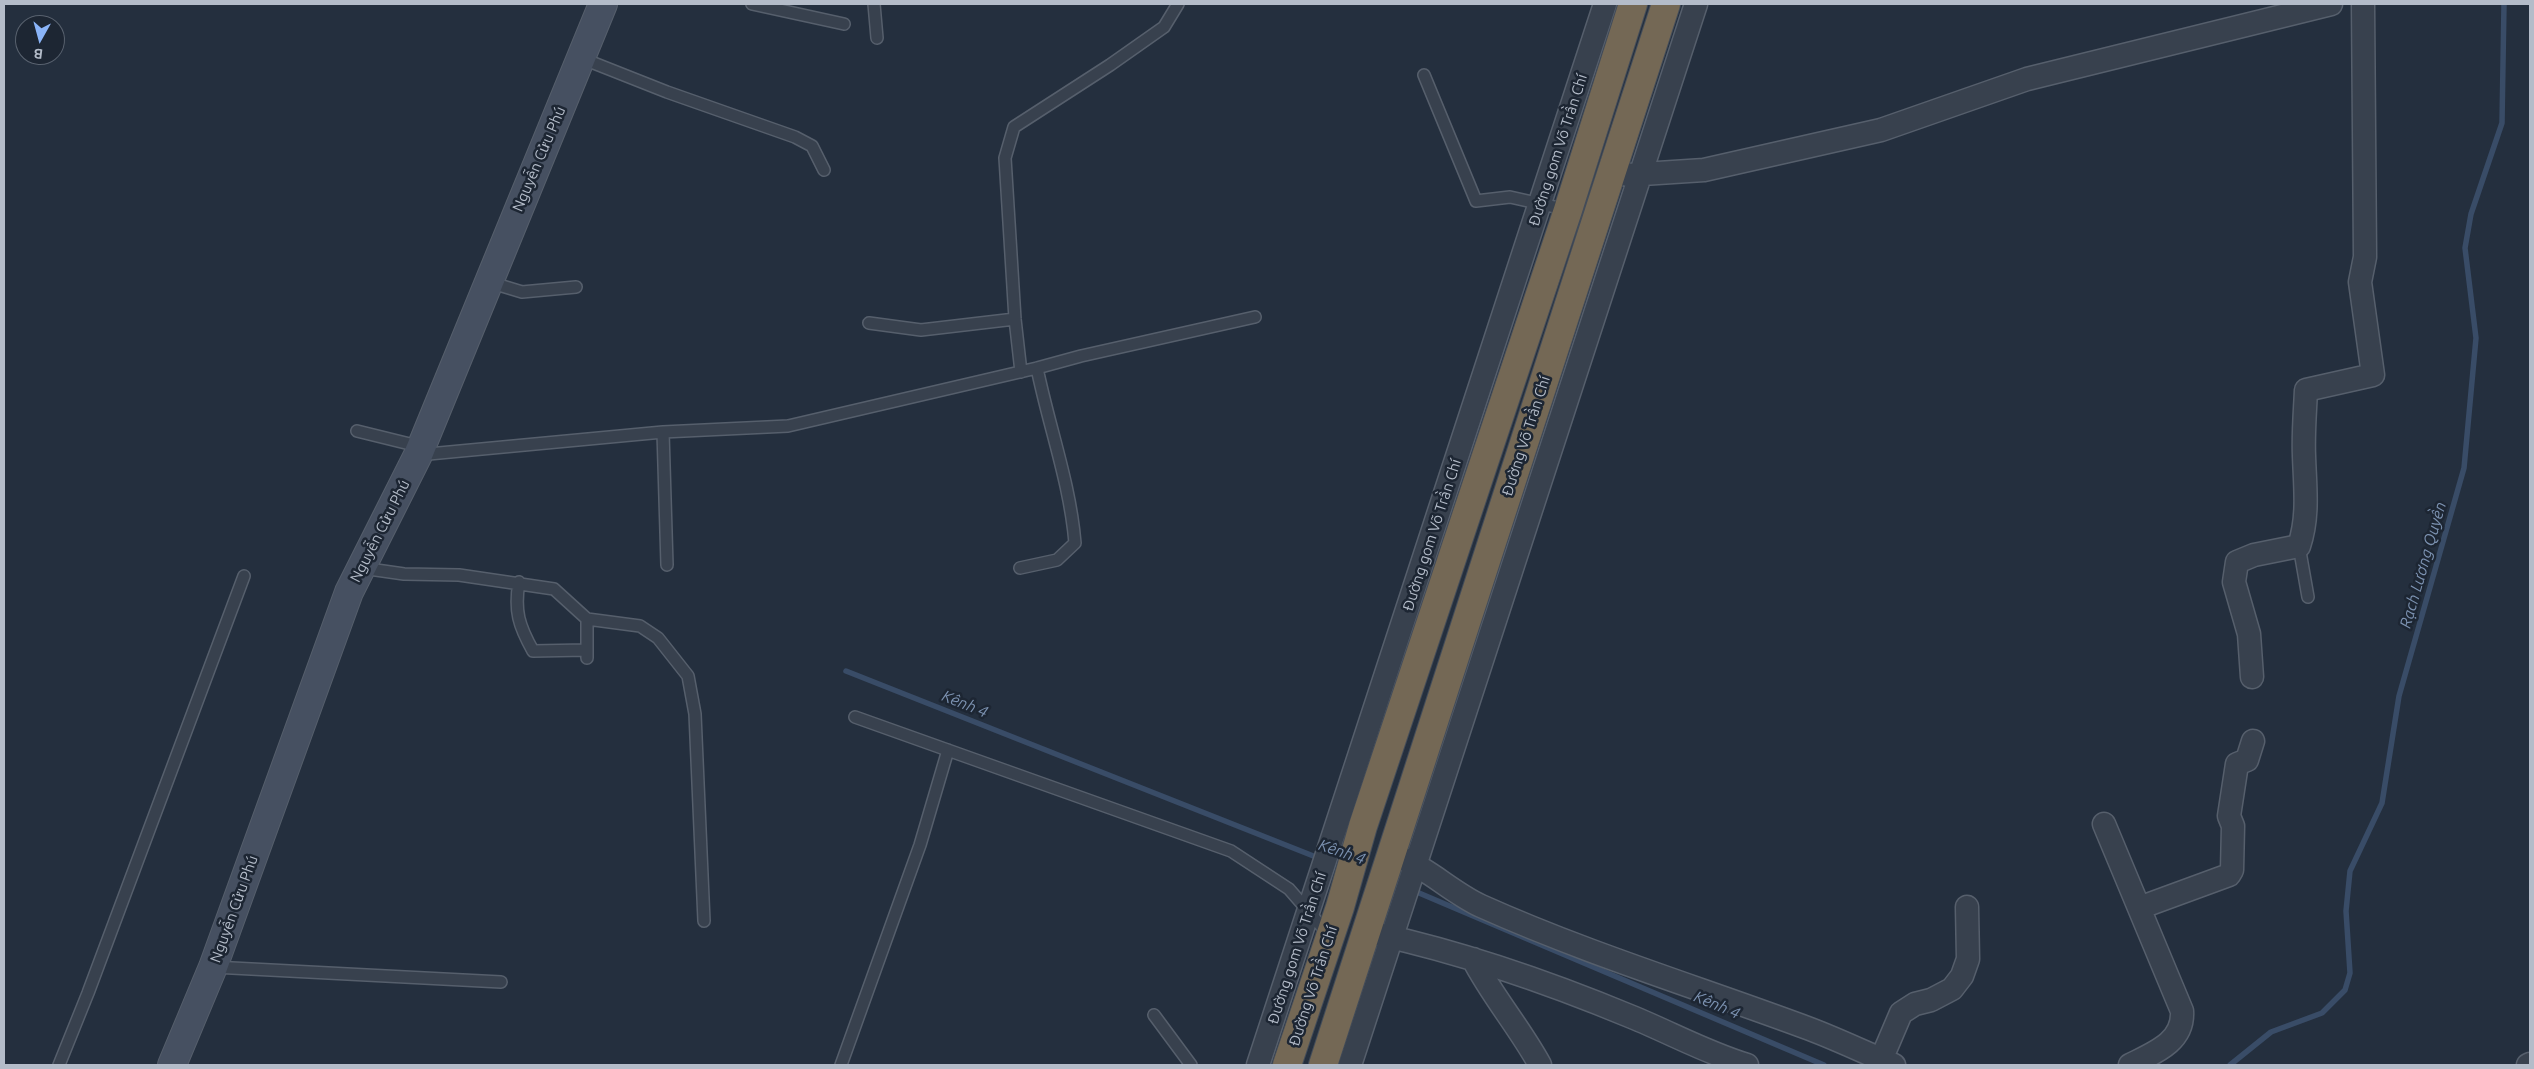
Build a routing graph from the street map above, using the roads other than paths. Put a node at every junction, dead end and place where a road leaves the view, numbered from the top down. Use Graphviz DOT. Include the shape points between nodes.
graph roads {
  1 [pos="604,4"];
  2 [pos="752,4"];
  3 [pos="874,4"];
  4 [pos="1178,4"];
  5 [pos="1605,4"];
  6 [pos="1633,4"];
  7 [pos="1666,4"];
  8 [pos="1696,4"];
  9 [pos="2331,4"];
  10 [pos="2363,4"];
  11 [pos="844,24"];
  12 [pos="877,38"];
  13 [pos="581,58"];
  14 [pos="1424,75"];
  15 [pos="824,170"];
  16 [pos="1641,174"];
  17 [pos="1609,176"];
  18 [pos="1540,204"];
  19 [pos="1568,210"];
  20 [pos="488,281"];
  21 [pos="576,287"];
  22 [pos="1254,317"];
  23 [pos="1015,319"];
  24 [pos="869,323"];
  25 [pos="1037,368"];
  26 [pos="1021,372"];
  27 [pos="357,431"];
  28 [pos="663,432"];
  29 [pos="420,451"];
  30 [pos="2299,546"];
  31 [pos="667,565"];
  32 [pos="361,568"];
  33 [pos="1020,568"];
  34 [pos="244,576"];
  35 [pos="519,582"];
  36 [pos="2308,597"];
  37 [pos="587,619"];
  38 [pos="2252,677"];
  39 [pos="855,717"];
  40 [pos="2253,741"];
  41 [pos="948,750"];
  42 [pos="2104,824"];
  43 [pos="1398,862"];
  44 [pos="1966,906"];
  45 [pos="2139,908"];
  46 [pos="1309,912"];
  47 [pos="704,921"];
  48 [pos="1377,928"];
  49 [pos="1329,935"];
  50 [pos="1473,959"];
  51 [pos="213,967"];
  52 [pos="501,982"];
  53 [pos="1154,1015"];
  54 [pos="1887,1062"];
  55 [pos="59,1065"];
  56 [pos="172,1065"];
  57 [pos="841,1065"];
  58 [pos="1190,1065"];
  59 [pos="1258,1065"];
  60 [pos="1286,1065"];
  61 [pos="1323,1065"];
  62 [pos="1350,1065"];
  63 [pos="1540,1065"];
  64 [pos="1747,1065"];
  65 [pos="2130,1065"];
  1 -- 13 [label="main road, Nguyễn Cửu Phú"];
  2 -- 11 [label="lane"];
  3 -- 12 [label="lane"];
  4 -- 23 [label="lane" via="1164,27 1014,127 1005,158"];
  5 -- 18 [label="street, Đường gom Võ Trần Chí"];
  6 -- 19 [label="highway, Đường Võ Trần Chí"];
  7 -- 17 [label="highway, Đường Võ Trần Chí"];
  8 -- 16 [label="street"];
  9 -- 16 [label="street" via="2027,79 1881,130 1704,170"];
  10 -- 30 [label="street" via="2366,257 2360,282 2373,375 2306,390 2306,493 2304,530"];
  13 -- 15 [label="lane" via="795,137 812,146"];
  13 -- 20 [label="main road, Nguyễn Cửu Phú"];
  14 -- 18 [label="lane" via="1476,201 1510,197"];
  16 -- 17 [label="street"];
  16 -- 43 [label="street"];
  17 -- 43 [label="highway, Đường Võ Trần Chí"];
  18 -- 19 [label="lane"];
  18 -- 46 [label="street, Đường gom Võ Trần Chí"];
  19 -- 49 [label="highway, Đường Võ Trần Chí"];
  20 -- 21 [label="lane" via="522,292"];
  20 -- 29 [label="main road, Nguyễn Cửu Phú"];
  22 -- 25 [label="lane"];
  23 -- 24 [label="lane" via="921,330"];
  23 -- 26 [label="lane"];
  25 -- 26 [label="lane"];
  25 -- 33 [label="lane" via="1066,483 1075,543 1057,560"];
  26 -- 28 [label="lane" via="788,426"];
  27 -- 29 [label="lane"];
  28 -- 29 [label="lane"];
  28 -- 31 [label="lane"];
  29 -- 32 [label="main road, Nguyễn Cửu Phú"];
  30 -- 36 [label="lane"];
  30 -- 38 [label="street" via="2254,555 2237,562 2234,582 2249,634"];
  32 -- 35 [label="lane"];
  32 -- 51 [label="main road, Nguyễn Cửu Phú" via="349,592"];
  34 -- 55 [label="lane"];
  35 -- 37 [label="lane" via="554,589"];
  35 -- 37 [label="lane" via="515,604 524,634 534,651 586,654"];
  37 -- 47 [label="lane" via="640,626 658,638 688,676 695,714"];
  39 -- 41 [label="lane"];
  40 -- 45 [label="street" via="2247,760 2237,764 2229,816 2233,826 2232,870 2229,875"];
  41 -- 46 [label="lane" via="1231,851 1289,889"];
  41 -- 57 [label="lane" via="920,845"];
  42 -- 45 [label="street"];
  43 -- 48 [label="highway, Đường Võ Trần Chí"];
  43 -- 54 [label="street" via="1479,905 1557,938 1811,1030"];
  44 -- 54 [label="street" via="1968,959 1962,976 1952,989 1902,1013"];
  45 -- 65 [label="street" via="2182,1011 2183,1023 2177,1036 2160,1050"];
  46 -- 49 [label="lane"];
  46 -- 59 [label="street, Đường gom Võ Trần Chí"];
  48 -- 50 [label="street"];
  48 -- 61 [label="highway"];
  48 -- 62 [label="street"];
  49 -- 60 [label="highway, Đường Võ Trần Chí"];
  50 -- 63 [label="street"];
  50 -- 64 [label="street" via="1624,1013 1713,1055"];
  51 -- 52 [label="lane"];
  51 -- 56 [label="main road, Nguyễn Cửu Phú"];
  53 -- 58 [label="lane"];
}
